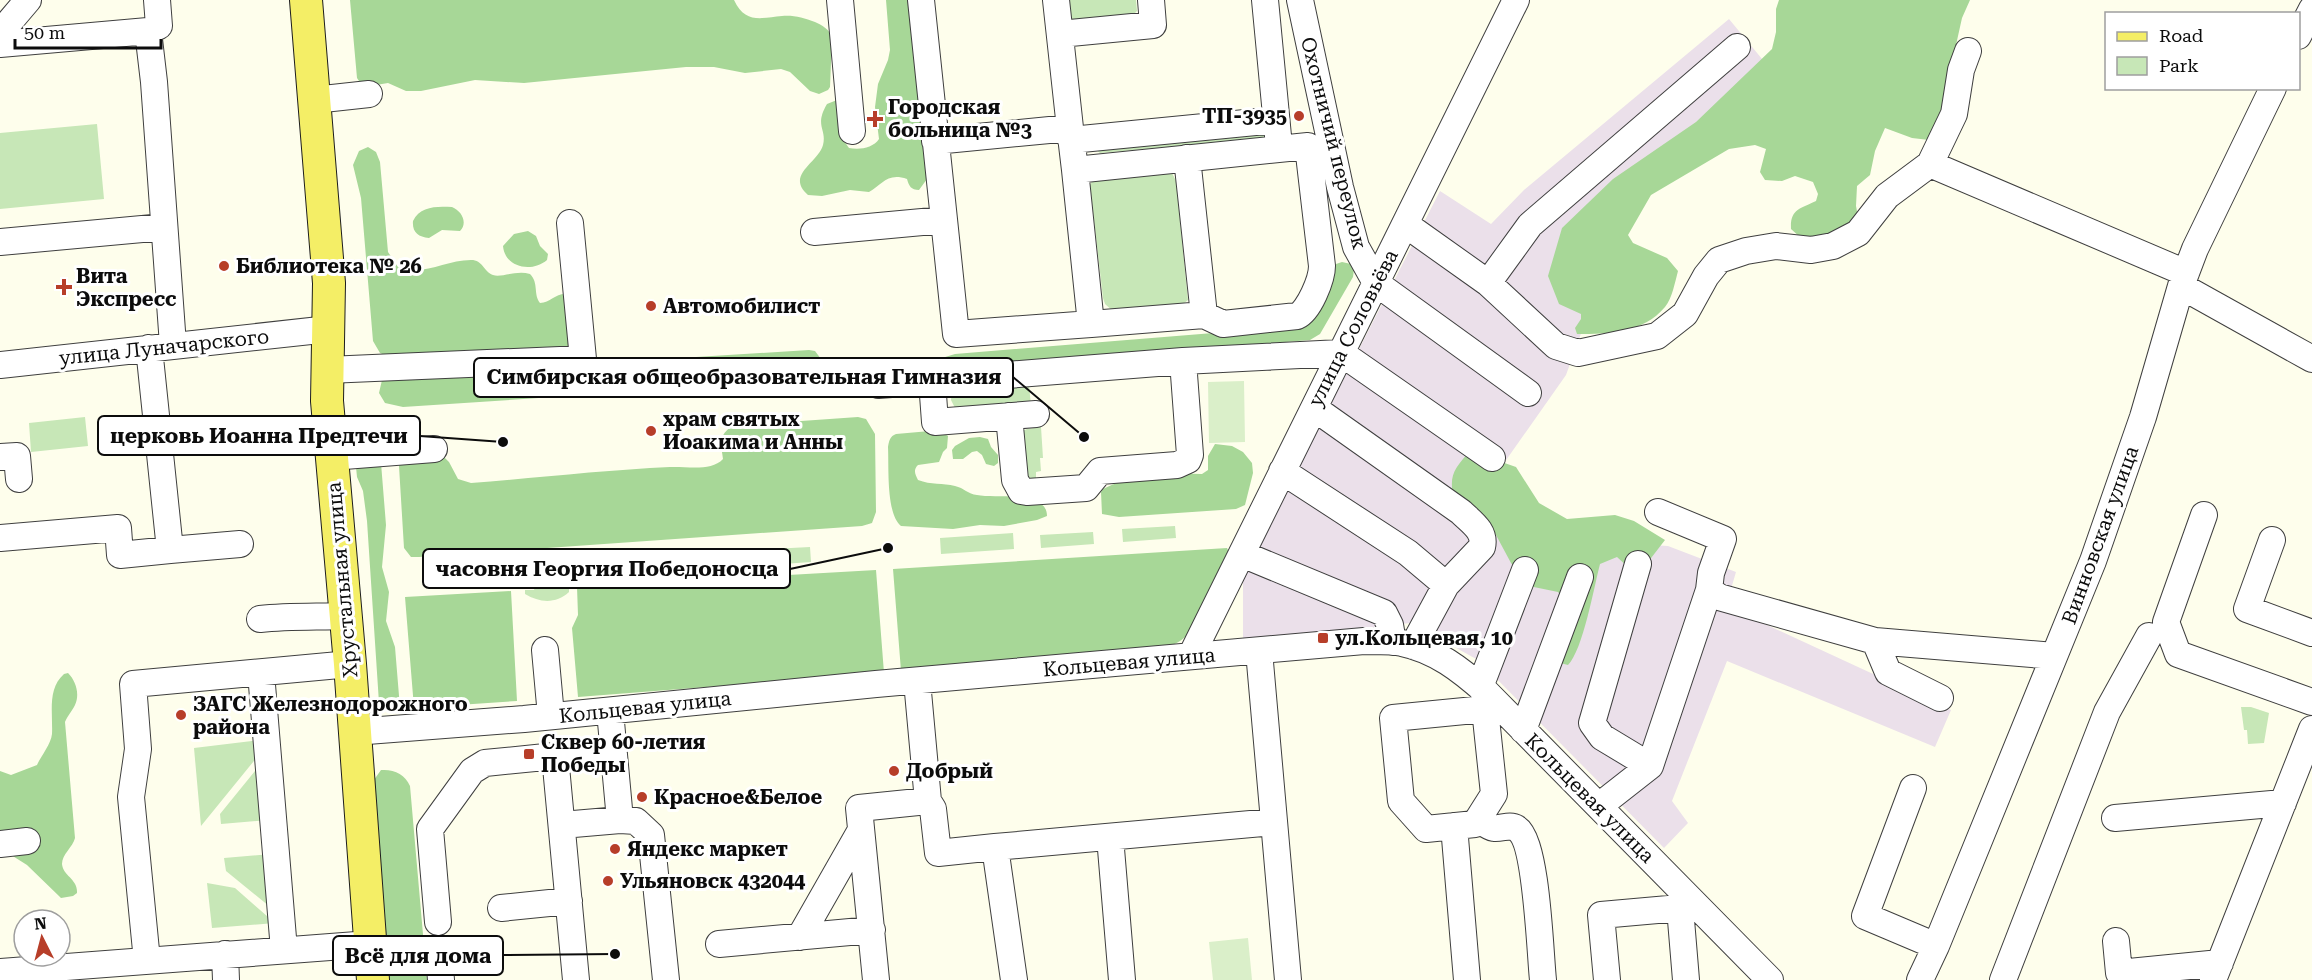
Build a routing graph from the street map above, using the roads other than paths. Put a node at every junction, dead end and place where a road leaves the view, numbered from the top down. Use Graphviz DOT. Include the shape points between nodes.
graph roads {
  1 [pos="28,0"];
  2 [pos="157,0"];
  3 [pos="306,0"];
  4 [pos="840,0"];
  5 [pos="921,0"];
  6 [pos="1056,0"];
  7 [pos="1151,0"];
  8 [pos="1265,0"];
  9 [pos="1300,0"];
  10 [pos="1516,0"];
  11 [pos="2306,0"];
  12 [pos="2312,4"];
  13 [pos="2312,9"];
  14 [pos="147,31"];
  15 [pos="2300,32"];
  16 [pos="0,33"];
  17 [pos="1060,34"];
  18 [pos="0,44"];
  19 [pos="1737,47"];
  20 [pos="1968,51"];
  21 [pos="2272,90"];
  22 [pos="369,94"];
  23 [pos="314,100"];
  24 [pos="1276,120"];
  25 [pos="852,131"];
  26 [pos="1071,134"];
  27 [pos="935,141"];
  28 [pos="1280,148"];
  29 [pos="1187,158"];
  30 [pos="1930,164"];
  31 [pos="1075,170"];
  32 [pos="944,220"];
  33 [pos="570,222"];
  34 [pos="1405,224"];
  35 [pos="164,227"];
  36 [pos="814,232"];
  37 [pos="1319,241"];
  38 [pos="0,242"];
  39 [pos="1356,247"];
  40 [pos="2184,279"];
  41 [pos="1376,283"];
  42 [pos="1488,283"];
  43 [pos="1204,315"];
  44 [pos="1091,324"];
  45 [pos="329,329"];
  46 [pos="161,347"];
  47 [pos="1341,353"];
  48 [pos="2312,359"];
  49 [pos="1183,361"];
  50 [pos="0,365"];
  51 [pos="327,370"];
  52 [pos="932,381"];
  53 [pos="878,385"];
  54 [pos="1528,393"];
  55 [pos="1314,408"];
  56 [pos="1036,414"];
  57 [pos="1009,416"];
  58 [pos="434,449"];
  59 [pos="0,457"];
  60 [pos="332,457"];
  61 [pos="1492,458"];
  62 [pos="1282,471"];
  63 [pos="19,479"];
  64 [pos="1658,512"];
  65 [pos="2204,515"];
  66 [pos="0,538"];
  67 [pos="2272,540"];
  68 [pos="240,544"];
  69 [pos="170,550"];
  70 [pos="1242,554"];
  71 [pos="1638,564"];
  72 [pos="1525,570"];
  73 [pos="1580,577"];
  74 [pos="1446,585"];
  75 [pos="1709,590"];
  76 [pos="345,616"];
  77 [pos="260,619"];
  78 [pos="2312,633"];
  79 [pos="2149,636"];
  80 [pos="1875,640"];
  81 [pos="1403,644"];
  82 [pos="545,650"];
  83 [pos="1259,651"];
  84 [pos="1191,656"];
  85 [pos="2054,656"];
  86 [pos="350,664"];
  87 [pos="261,673"];
  88 [pos="917,681"];
  89 [pos="1940,698"];
  90 [pos="1486,699"];
  91 [pos="2312,702"];
  92 [pos="610,711"];
  93 [pos="551,716"];
  94 [pos="2312,729"];
  95 [pos="1523,730"];
  96 [pos="354,732"];
  97 [pos="614,751"];
  98 [pos="555,756"];
  99 [pos="1650,766"];
  100 [pos="1913,788"];
  101 [pos="928,801"];
  102 [pos="2283,803"];
  103 [pos="1599,806"];
  104 [pos="2115,818"];
  105 [pos="1478,819"];
  106 [pos="620,820"];
  107 [pos="1273,822"];
  108 [pos="562,825"];
  109 [pos="1454,826"];
  110 [pos="861,830"];
  111 [pos="1110,837"];
  112 [pos="27,841"];
  113 [pos="0,844"];
  114 [pos="995,847"];
  115 [pos="569,901"];
  116 [pos="1686,904"];
  117 [pos="501,908"];
  118 [pos="438,922"];
  119 [pos="872,930"];
  120 [pos="800,937"];
  121 [pos="2116,941"];
  122 [pos="370,944"];
  123 [pos="719,945"];
  124 [pos="1936,946"];
  125 [pos="284,950"];
  126 [pos="225,954"];
  127 [pos="439,955"];
  128 [pos="147,961"];
  129 [pos="0,972"];
  130 [pos="2216,972"];
  131 [pos="226,980"];
  132 [pos="373,980"];
  133 [pos="441,980"];
  134 [pos="576,980"];
  135 [pos="666,980"];
  136 [pos="876,980"];
  137 [pos="1014,980"];
  138 [pos="1122,980"];
  139 [pos="1288,980"];
  140 [pos="1467,980"];
  141 [pos="1543,980"];
  142 [pos="1607,980"];
  143 [pos="1686,980"];
  144 [pos="1770,980"];
  145 [pos="1920,980"];
  146 [pos="2003,980"];
  1 -- 16 [label="street"];
  2 -- 14 [label="street" via="159,26"];
  3 -- 23 [label="main road, Хрустальная улица"];
  4 -- 25 [label="street"];
  5 -- 27 [label="street"];
  6 -- 17 [label="street"];
  7 -- 17 [label="street" via="1153,25"];
  8 -- 24 [label="street"];
  9 -- 39 [label="street, Охотничий переулок"];
  10 -- 34 [label="street, улица Соловьёва"];
  11 -- 12 [label="street"];
  13 -- 15 [label="street"];
  14 -- 18 [label="street"];
  14 -- 35 [label="street"];
  17 -- 26 [label="street"];
  19 -- 42 [label="street" via="1530,225"];
  20 -- 30 [label="street" via="1954,114"];
  21 -- 40 [label="street, Винновская улица"];
  22 -- 23 [label="street"];
  23 -- 45 [label="main road, Хрустальная улица" via="329,283"];
  24 -- 26 [label="street"];
  24 -- 28 [label="street"];
  26 -- 27 [label="street"];
  26 -- 31 [label="street"];
  27 -- 32 [label="street"];
  28 -- 29 [label="street"];
  28 -- 37 [label="street" via="1308,146"];
  29 -- 31 [label="street"];
  29 -- 43 [label="street"];
  30 -- 40 [label="street"];
  30 -- 42 [label="street" via="1887,196 1858,233 1833,246 1811,250 1776,246 1719,260 1685,314 1657,336 1578,353 1556,346"];
  31 -- 44 [label="street"];
  32 -- 36 [label="street"];
  32 -- 44 [label="street" via="956,334"];
  33 -- 51 [label="street" via="583,359"];
  34 -- 41 [label="street, улица Соловьёва"];
  34 -- 42 [label="street"];
  35 -- 38 [label="street"];
  35 -- 46 [label="street"];
  37 -- 39 [label="street"];
  37 -- 43 [label="street" via="1321,276 1301,314 1223,324"];
  39 -- 41 [label="street, Охотничий переулок"];
  40 -- 48 [label="street"];
  40 -- 85 [label="street, Винновская улица" via="2143,417 2093,561"];
  41 -- 47 [label="street, улица Соловьёва"];
  41 -- 54 [label="street"];
  43 -- 44 [label="street"];
  45 -- 46 [label="street, улица Луначарского"];
  45 -- 51 [label="main road, Хрустальная улица"];
  46 -- 50 [label="street, улица Луначарского"];
  46 -- 69 [label="street"];
  47 -- 49 [label="street"];
  47 -- 55 [label="street, улица Соловьёва"];
  47 -- 61 [label="street"];
  49 -- 52 [label="street"];
  49 -- 57 [label="street" via="1190,454 1184,463 1100,471 1086,488 1021,491 1015,480"];
  51 -- 60 [label="main road, Хрустальная улица"];
  52 -- 53 [label="street"];
  52 -- 57 [label="street" via="935,422"];
  55 -- 62 [label="street, улица Соловьёва"];
  55 -- 74 [label="street" via="1461,512 1481,531 1482,547"];
  56 -- 57 [label="street"];
  58 -- 60 [label="street"];
  59 -- 63 [label="street" via="17,456"];
  60 -- 76 [label="main road, Хрустальная улица"];
  62 -- 70 [label="street, улица Соловьёва"];
  62 -- 74 [label="street" via="1408,554"];
  64 -- 75 [label="street" via="1723,539"];
  65 -- 91 [label="street" via="2166,622 2178,654"];
  66 -- 69 [label="street" via="118,528 120,555"];
  67 -- 78 [label="street" via="2247,609"];
  68 -- 69 [label="street"];
  70 -- 81 [label="street" via="1384,613"];
  70 -- 84 [label="street, улица Соловьёва"];
  71 -- 99 [label="street" via="1592,723 1602,737"];
  72 -- 90 [label="street"];
  73 -- 95 [label="street"];
  74 -- 81 [label="street"];
  75 -- 80 [label="street" via="1719,597"];
  75 -- 99 [label="street"];
  76 -- 77 [label="street"];
  76 -- 86 [label="main road, Хрустальная улица"];
  79 -- 146 [label="street" via="2107,712"];
  80 -- 85 [label="street"];
  80 -- 89 [label="street" via="1888,672"];
  81 -- 83 [label="street, Кольцевая улица" via="1364,641"];
  81 -- 90 [label="street, Кольцевая улица" via="1429,651 1459,669"];
  82 -- 93 [label="street"];
  83 -- 84 [label="street, Кольцевая улица"];
  83 -- 107 [label="street"];
  84 -- 88 [label="street, Кольцевая улица"];
  85 -- 124 [label="street, Винновская улица"];
  86 -- 87 [label="street"];
  86 -- 96 [label="main road, Хрустальная улица"];
  87 -- 125 [label="street"];
  87 -- 128 [label="street" via="133,684 138,749 131,797"];
  88 -- 92 [label="street, Кольцевая улица"];
  88 -- 101 [label="street"];
  90 -- 95 [label="street, Кольцевая улица"];
  90 -- 105 [label="street" via="1494,794"];
  90 -- 109 [label="street" via="1393,718 1401,801 1426,829"];
  92 -- 93 [label="street, Кольцевая улица"];
  92 -- 97 [label="street"];
  93 -- 96 [label="street, Кольцевая улица"];
  94 -- 102 [label="street"];
  95 -- 103 [label="street, Кольцевая улица"];
  96 -- 122 [label="main road, Хрустальная улица"];
  97 -- 98 [label="street"];
  97 -- 106 [label="street"];
  98 -- 108 [label="street"];
  98 -- 118 [label="street" via="485,763 472,771 429,829"];
  99 -- 103 [label="street"];
  100 -- 124 [label="street" via="1865,916"];
  101 -- 110 [label="street" via="860,808"];
  101 -- 114 [label="street" via="933,809 938,853"];
  102 -- 104 [label="street"];
  102 -- 130 [label="street"];
  103 -- 116 [label="street, Кольцевая улица"];
  105 -- 109 [label="street" via="1475,824"];
  105 -- 141 [label="street" via="1494,828 1514,826 1525,838 1532,860"];
  106 -- 108 [label="street"];
  106 -- 135 [label="street" via="636,821 651,835"];
  107 -- 111 [label="street"];
  107 -- 139 [label="street"];
  108 -- 115 [label="street"];
  109 -- 140 [label="street"];
  110 -- 119 [label="street"];
  110 -- 120 [label="street"];
  111 -- 114 [label="street"];
  111 -- 138 [label="street"];
  112 -- 113 [label="street"];
  114 -- 137 [label="street"];
  115 -- 117 [label="street"];
  115 -- 134 [label="street"];
  116 -- 142 [label="street" via="1601,915"];
  116 -- 143 [label="street"];
  116 -- 144 [label="street, Кольцевая улица"];
  119 -- 120 [label="street"];
  119 -- 136 [label="street"];
  120 -- 123 [label="street"];
  121 -- 130 [label="street" via="2119,973"];
  122 -- 125 [label="street"];
  122 -- 132 [label="main road, Хрустальная улица"];
  124 -- 145 [label="street, Винновская улица"];
  125 -- 126 [label="street"];
  126 -- 128 [label="street"];
  126 -- 131 [label="street"];
  127 -- 133 [label="street"];
  128 -- 129 [label="street"];
}
